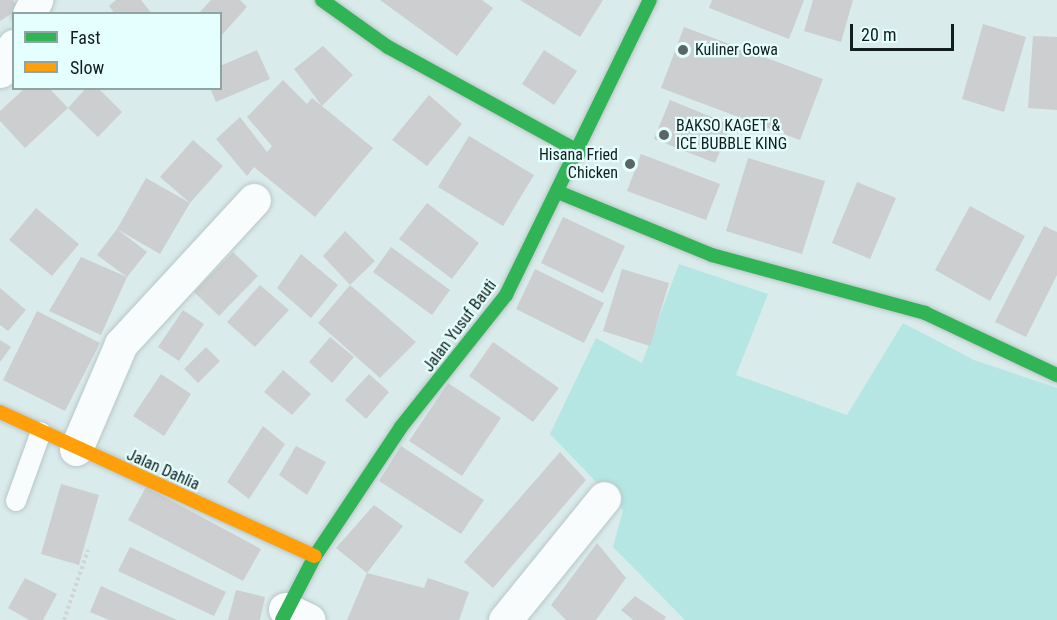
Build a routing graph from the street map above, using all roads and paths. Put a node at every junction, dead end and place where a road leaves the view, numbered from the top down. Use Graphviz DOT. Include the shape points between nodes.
graph roads {
  1 [pos="322,0"];
  2 [pos="650,0"];
  3 [pos="12,50"];
  4 [pos="0,71"];
  5 [pos="580,152"];
  6 [pos="560,193"];
  7 [pos="254,200"];
  8 [pos="1057,375"];
  9 [pos="0,412"];
  10 [pos="41,432"];
  11 [pos="76,449"];
  12 [pos="604,498"];
  13 [pos="16,501"];
  14 [pos="88,550"];
  15 [pos="315,556"];
  16 [pos="292,616"];
  17 [pos="516,616"];
  18 [pos="64,620"];
  1 -- 5 [label="street" via="388,47"];
  2 -- 5 [label="street, Jalan Yusuf Bauti"];
  3 -- 4 [label="street"];
  5 -- 6 [label="street, Jalan Yusuf Bauti"];
  6 -- 8 [label="street" via="712,255 925,313"];
  6 -- 15 [label="street, Jalan Yusuf Bauti" via="506,295 401,427"];
  7 -- 11 [label="street" via="121,344"];
  9 -- 10 [label="street, Jalan Dahlia"];
  10 -- 11 [label="street, Jalan Dahlia"];
  10 -- 13 [label="lane"];
  11 -- 15 [label="street, Jalan Dahlia"];
  12 -- 17 [label="street"];
  14 -- 18 [label="path"];
  15 -- 16 [label="street, Jalan Yusuf Bauti"];
}
